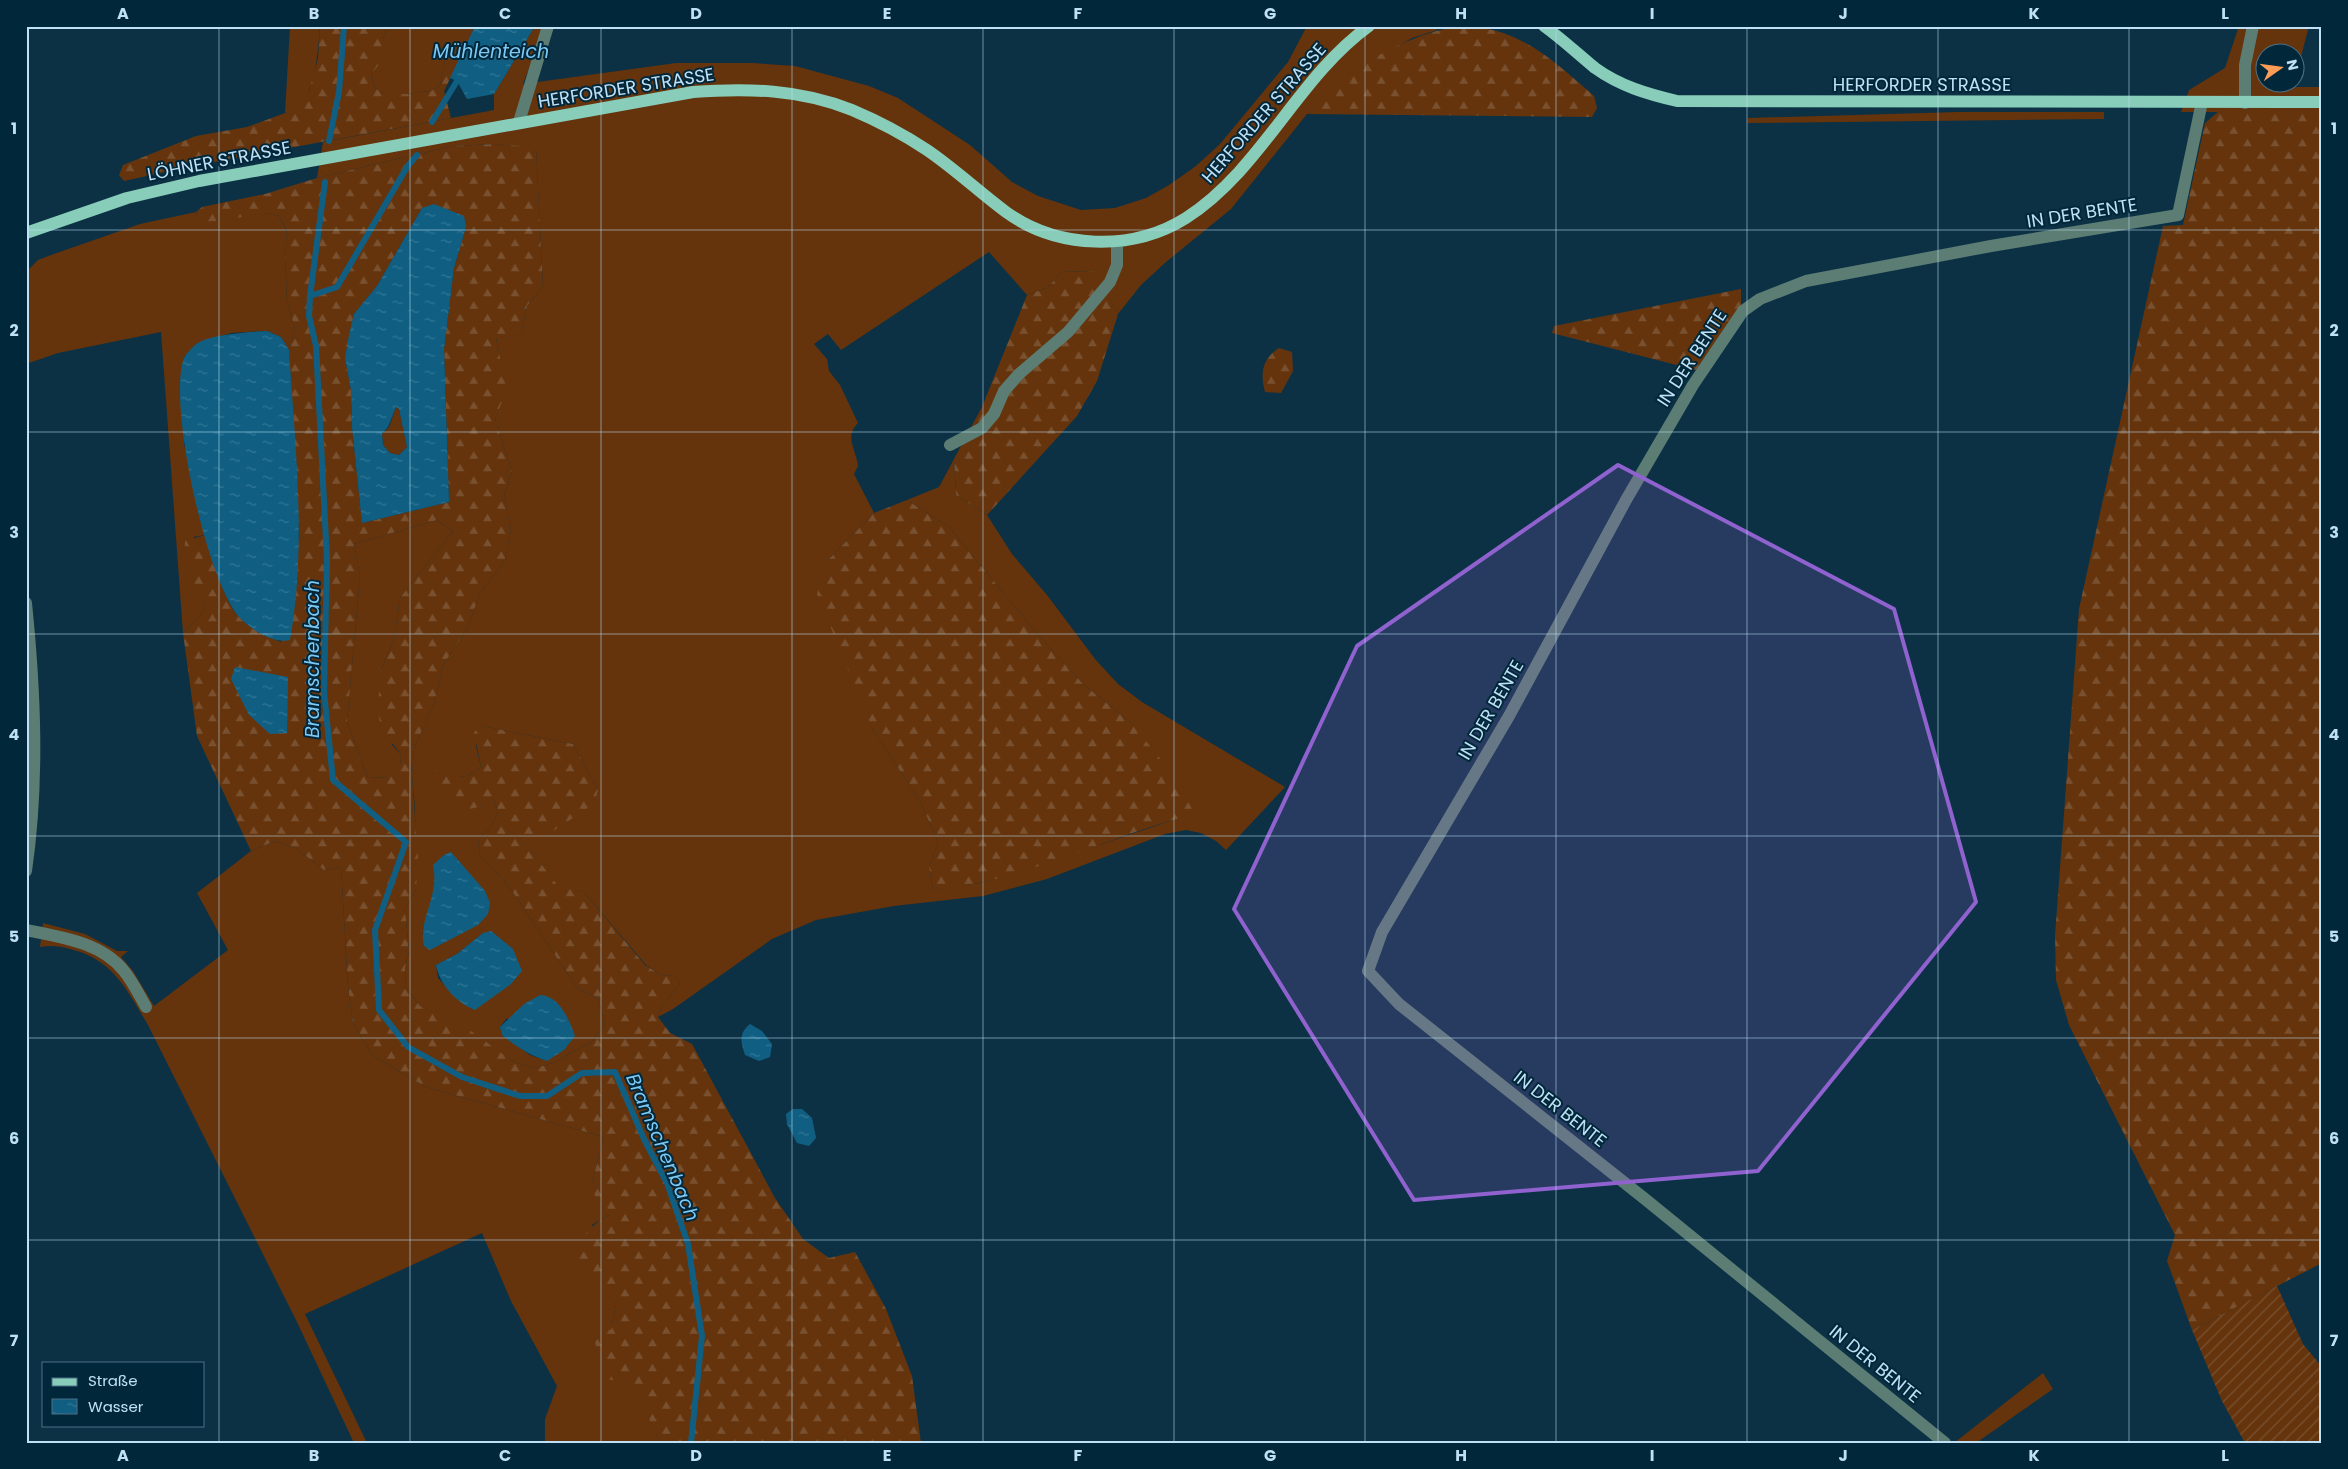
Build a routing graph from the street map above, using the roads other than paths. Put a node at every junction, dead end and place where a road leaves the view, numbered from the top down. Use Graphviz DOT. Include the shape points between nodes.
graph roads {
  1 [pos="548,26"];
  2 [pos="1369,26"];
  3 [pos="1544,26"];
  4 [pos="2253,26"];
  5 [pos="2202,102"];
  6 [pos="2322,102"];
  7 [pos="2245,103"];
  8 [pos="519,122"];
  9 [pos="422,140"];
  10 [pos="26,233"];
  11 [pos="1117,242"];
  12 [pos="950,444"];
  13 [pos="26,603"];
  14 [pos="26,870"];
  15 [pos="26,930"];
  16 [pos="146,1007"];
  17 [pos="1945,1443"];
  1 -- 8 [label="street"];
  2 -- 11 [label="main road, HERFORDER STRASSE" via="1326,66 1236,177 1208,203 1160,231"];
  3 -- 5 [label="main road, HERFORDER STRASSE" via="1595,68 1622,84 1677,101"];
  4 -- 7 [label="street" via="2245,65"];
  5 -- 7 [label="main road, HERFORDER STRASSE"];
  5 -- 17 [label="street, IN DER BENTE" via="2178,215 1806,281 1760,299 1743,311 1693,385 1626,500 1508,716 1382,932 1368,971 1399,1004"];
  6 -- 7 [label="main road, HERFORDER STRASSE"];
  8 -- 9 [label="main road, HERFORDER STRASSE"];
  8 -- 11 [label="main road, HERFORDER STRASSE" via="693,92 733,89 775,91 807,97 851,110 926,149 1007,213 1032,227 1078,241"];
  9 -- 10 [label="main road, LÖHNER STRASSE" via="180,185 118,201"];
  11 -- 12 [label="street" via="1117,265 1110,282 1068,332 1018,374 982,428"];
  13 -- 14 [label="street" via="35,719 35,783"];
  15 -- 16 [label="street" via="72,940 110,956 124,970"];
}
